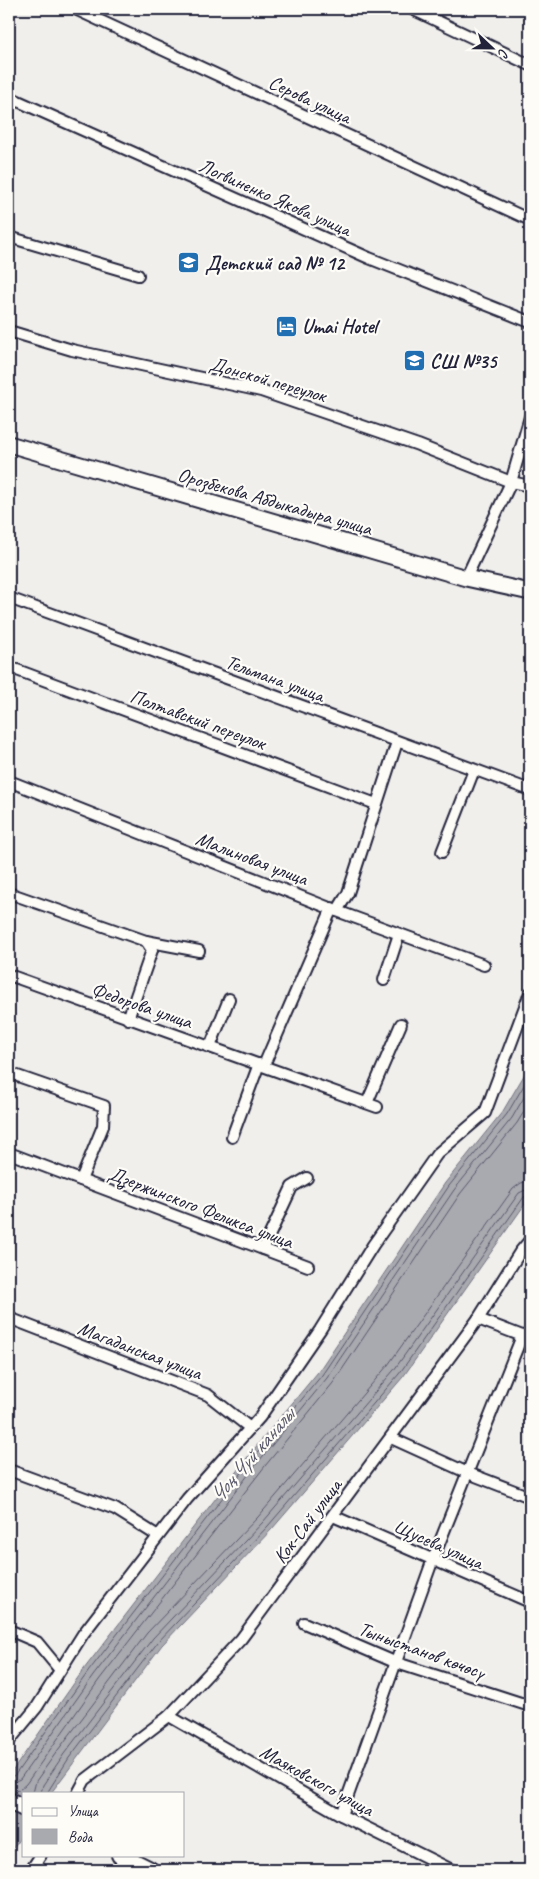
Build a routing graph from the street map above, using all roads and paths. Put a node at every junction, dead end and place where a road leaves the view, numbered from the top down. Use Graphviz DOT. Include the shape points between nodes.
graph roads {
  1 [pos="75,9"];
  2 [pos="412,9"];
  3 [pos="530,65"];
  4 [pos="9,97"];
  5 [pos="530,220"];
  6 [pos="9,237"];
  7 [pos="138,275"];
  8 [pos="530,322"];
  9 [pos="9,331"];
  10 [pos="530,416"];
  11 [pos="9,444"];
  12 [pos="511,482"];
  13 [pos="530,486"];
  14 [pos="466,578"];
  15 [pos="530,592"];
  16 [pos="9,598"];
  17 [pos="9,667"];
  18 [pos="397,742"];
  19 [pos="474,770"];
  20 [pos="9,781"];
  21 [pos="530,790"];
  22 [pos="376,804"];
  23 [pos="442,852"];
  24 [pos="9,893"];
  25 [pos="334,909"];
  26 [pos="399,934"];
  27 [pos="146,941"];
  28 [pos="199,951"];
  29 [pos="484,965"];
  30 [pos="9,975"];
  31 [pos="384,980"];
  32 [pos="530,993"];
  33 [pos="229,999"];
  34 [pos="128,1019"];
  35 [pos="401,1024"];
  36 [pos="210,1047"];
  37 [pos="262,1064"];
  38 [pos="9,1072"];
  39 [pos="367,1103"];
  40 [pos="377,1107"];
  41 [pos="232,1137"];
  42 [pos="9,1154"];
  43 [pos="307,1178"];
  44 [pos="81,1180"];
  45 [pos="530,1240"];
  46 [pos="263,1249"];
  47 [pos="308,1266"];
  48 [pos="9,1318"];
  49 [pos="478,1319"];
  50 [pos="526,1337"];
  51 [pos="250,1428"];
  52 [pos="391,1438"];
  53 [pos="9,1470"];
  54 [pos="468,1473"];
  55 [pos="530,1497"];
  56 [pos="333,1516"];
  57 [pos="158,1536"];
  58 [pos="433,1559"];
  59 [pos="530,1602"];
  60 [pos="304,1623"];
  61 [pos="9,1630"];
  62 [pos="397,1663"];
  63 [pos="60,1670"];
  64 [pos="530,1706"];
  65 [pos="168,1716"];
  66 [pos="9,1741"];
  67 [pos="79,1792"];
  68 [pos="9,1801"];
  69 [pos="22,1807"];
  70 [pos="341,1815"];
  71 [pos="40,1856"];
  72 [pos="122,1856"];
  73 [pos="30,1870"];
  74 [pos="150,1870"];
  75 [pos="452,1870"];
  1 -- 5 [label="street, Серова улица"];
  2 -- 3 [label="street"];
  4 -- 8 [label="street, Логвиненко Якова улица" via="369,258"];
  6 -- 7 [label="street"];
  9 -- 12 [label="street, Донской переулок" via="72,350 261,391 418,444"];
  10 -- 12 [label="street"];
  11 -- 14 [label="street, Орозбекова Абдыкадыра улица"];
  12 -- 13 [label="street, Донской переулок"];
  12 -- 14 [label="street"];
  14 -- 15 [label="street, Орозбекова Абдыкадыра улица"];
  16 -- 18 [label="street, Тельмана улица"];
  17 -- 22 [label="street, Полтавский переулок"];
  18 -- 19 [label="street, Тельмана улица"];
  18 -- 22 [label="street"];
  19 -- 21 [label="street, Тельмана улица"];
  19 -- 23 [label="street"];
  20 -- 25 [label="street, Малиновая улица"];
  22 -- 25 [label="street" via="348,893"];
  24 -- 27 [label="street"];
  25 -- 26 [label="street, Малиновая улица"];
  25 -- 37 [label="street"];
  26 -- 29 [label="street, Малиновая улица"];
  26 -- 31 [label="street"];
  27 -- 28 [label="street"];
  27 -- 34 [label="street" via="152,950"];
  30 -- 34 [label="street, Федорова улица"];
  32 -- 51 [label="street" via="486,1113 437,1154 372,1244 320,1330"];
  33 -- 36 [label="street"];
  34 -- 36 [label="street, Федорова улица"];
  35 -- 39 [label="street"];
  36 -- 37 [label="street, Федорова улица"];
  37 -- 39 [label="street, Федорова улица"];
  37 -- 41 [label="street"];
  38 -- 44 [label="street, Дзержинского Феликса улица" via="104,1106 103,1126"];
  39 -- 40 [label="street, Федорова улица"];
  42 -- 44 [label="street, Дзержинского Феликса улица"];
  43 -- 46 [label="street" via="292,1187"];
  44 -- 46 [label="street, Дзержинского Феликса улица"];
  45 -- 49 [label="street, Кок-Сай улица"];
  46 -- 47 [label="street, Дзержинского Феликса улица"];
  48 -- 51 [label="street, Магаданская улица" via="208,1395"];
  49 -- 50 [label="street"];
  49 -- 52 [label="street, Кок-Сай улица"];
  50 -- 54 [label="street"];
  51 -- 57 [label="street"];
  52 -- 54 [label="street"];
  52 -- 56 [label="street, Кок-Сай улица"];
  53 -- 57 [label="street" via="115,1509"];
  54 -- 55 [label="street"];
  54 -- 58 [label="street"];
  56 -- 58 [label="street, Щусева улица"];
  56 -- 65 [label="street, Кок-Сай улица" via="241,1639"];
  57 -- 63 [label="street"];
  58 -- 59 [label="street, Щусева улица"];
  58 -- 62 [label="street"];
  60 -- 62 [label="street, Тыныстанов көчөсү"];
  61 -- 63 [label="street" via="37,1642"];
  62 -- 64 [label="street, Тыныстанов көчөсү"];
  62 -- 70 [label="street"];
  63 -- 66 [label="street" via="37,1707"];
  65 -- 67 [label="street, Кок-Сай улица" via="85,1780"];
  65 -- 70 [label="street, Маяковского улица"];
  68 -- 69 [label="main road"];
  70 -- 75 [label="street, Маяковского улица"];
  71 -- 73 [label="street"];
  72 -- 74 [label="main road"];
}
